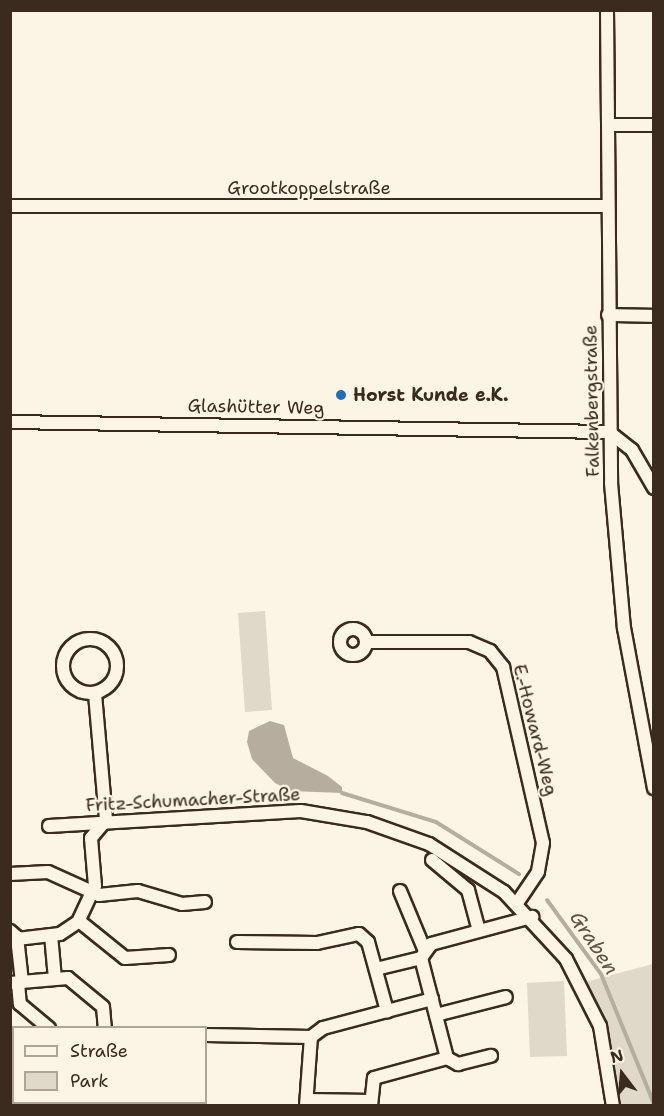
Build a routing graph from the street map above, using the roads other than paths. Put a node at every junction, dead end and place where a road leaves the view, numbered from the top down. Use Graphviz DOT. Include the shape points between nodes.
graph roads {
  1 [pos="607,10"];
  2 [pos="608,125"];
  3 [pos="654,125"];
  4 [pos="10,206"];
  5 [pos="608,207"];
  6 [pos="608,315"];
  7 [pos="654,316"];
  8 [pos="10,422"];
  9 [pos="609,432"];
  10 [pos="654,488"];
  11 [pos="366,642"];
  12 [pos="95,694"];
  13 [pos="654,788"];
  14 [pos="106,820"];
  15 [pos="49,826"];
  16 [pos="432,860"];
  17 [pos="10,874"];
  18 [pos="400,891"];
  19 [pos="93,892"];
  20 [pos="205,902"];
  21 [pos="517,903"];
  22 [pos="532,917"];
  23 [pos="79,921"];
  24 [pos="479,931"];
  25 [pos="14,935"];
  26 [pos="51,935"];
  27 [pos="237,942"];
  28 [pos="423,954"];
  29 [pos="170,955"];
  30 [pos="376,969"];
  31 [pos="56,979"];
  32 [pos="17,983"];
  33 [pos="506,997"];
  34 [pos="432,999"];
  35 [pos="387,1011"];
  36 [pos="436,1015"];
  37 [pos="47,1026"];
  38 [pos="105,1026"];
  39 [pos="207,1035"];
  40 [pos="311,1037"];
  41 [pos="490,1056"];
  42 [pos="447,1058"];
  43 [pos="306,1103"];
  44 [pos="371,1103"];
  45 [pos="613,1106"];
  1 -- 2 [label="street, Falkenbergstraße"];
  2 -- 3 [label="street"];
  2 -- 5 [label="street, Falkenbergstraße"];
  4 -- 5 [label="street, Grootkoppelstraße"];
  5 -- 6 [label="street, Falkenbergstraße"];
  6 -- 7 [label="street"];
  6 -- 9 [label="street, Falkenbergstraße"];
  8 -- 9 [label="street, Glashütter Weg"];
  9 -- 10 [label="street" via="632,450"];
  9 -- 13 [label="street, Falkenbergstraße" via="624,628"];
  11 -- 21 [label="street, E.-Howard-Weg" via="469,642 501,663 543,843 538,872"];
  12 -- 12 [label="street" via="113,683 110,646 101,638 76,639 67,650 70,686 79,694"];
  12 -- 14 [label="street"];
  14 -- 15 [label="street, Fritz-Schumacher-Straße"];
  14 -- 19 [label="street" via="91,840"];
  14 -- 21 [label="street, Fritz-Schumacher-Straße" via="279,811 345,817 429,844"];
  16 -- 24 [label="street" via="468,890"];
  17 -- 19 [label="street" via="48,872"];
  18 -- 28 [label="street"];
  19 -- 20 [label="street" via="138,891 182,904"];
  19 -- 23 [label="street"];
  21 -- 22 [label="street, Fritz-Schumacher-Straße"];
  22 -- 24 [label="street"];
  22 -- 45 [label="street, Fritz-Schumacher-Straße" via="567,959 592,1006 608,1058"];
  23 -- 26 [label="street"];
  23 -- 29 [label="street" via="125,958"];
  24 -- 28 [label="street" via="431,944"];
  25 -- 26 [label="street"];
  25 -- 32 [label="street"];
  26 -- 31 [label="street"];
  27 -- 30 [label="street" via="317,944 357,934 368,941"];
  28 -- 30 [label="street"];
  28 -- 34 [label="street"];
  30 -- 35 [label="street"];
  31 -- 32 [label="street"];
  31 -- 38 [label="street" via="68,978 101,1005"];
  32 -- 37 [label="street" via="21,1005"];
  33 -- 36 [label="street"];
  34 -- 35 [label="street"];
  34 -- 36 [label="street"];
  35 -- 40 [label="street" via="323,1028"];
  36 -- 42 [label="street"];
  39 -- 40 [label="street"];
  40 -- 43 [label="street"];
  41 -- 42 [label="street" via="458,1064"];
  42 -- 44 [label="street" via="374,1077"];
  43 -- 44 [label="street"];
}
